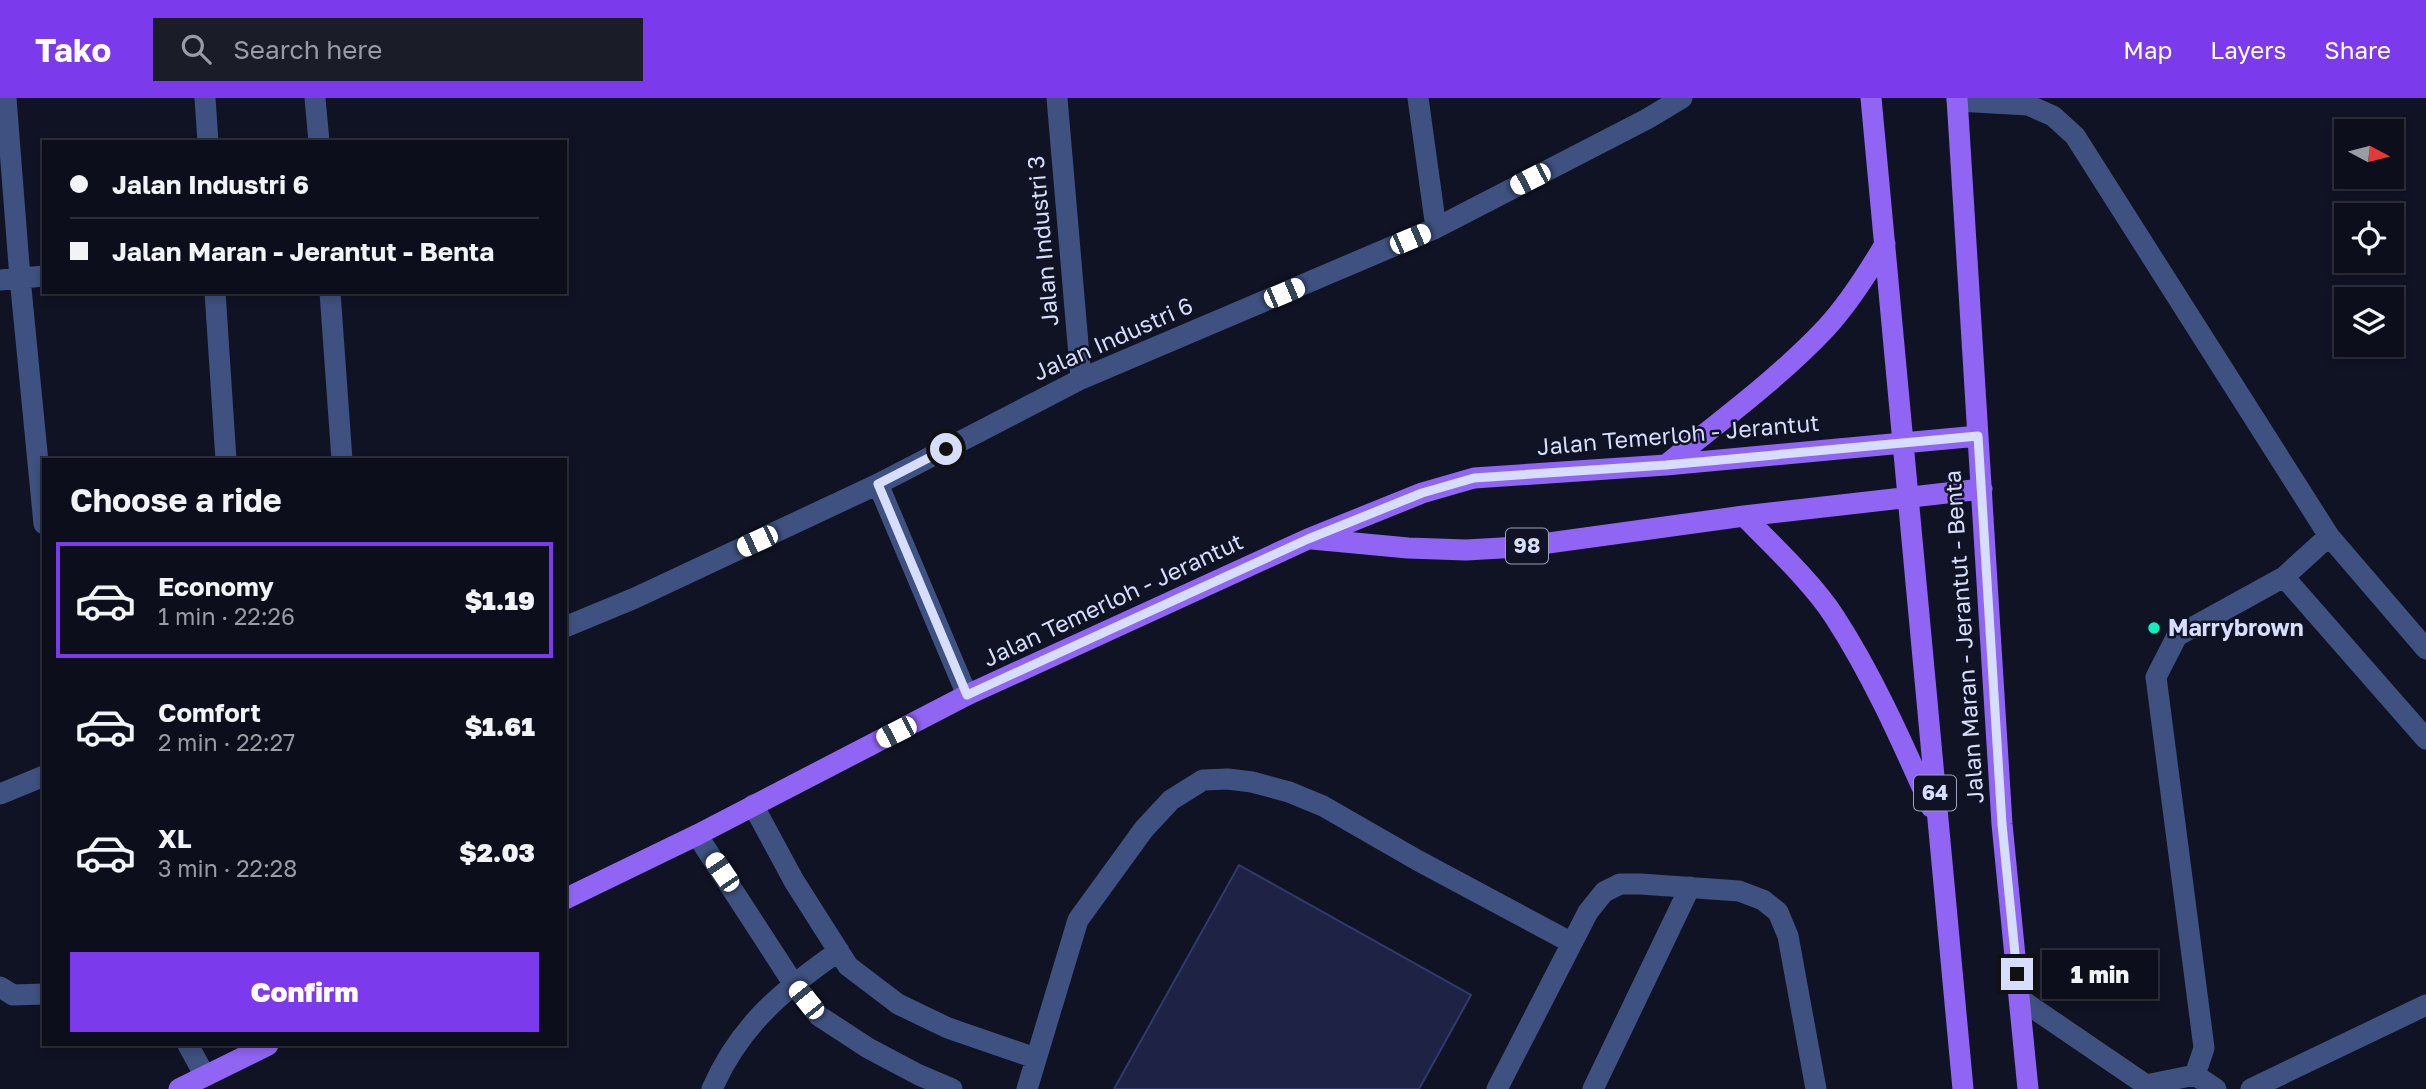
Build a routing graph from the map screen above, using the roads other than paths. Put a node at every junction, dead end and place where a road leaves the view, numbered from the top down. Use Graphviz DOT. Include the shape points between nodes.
graph roads {
  1 [pos="6,98"];
  2 [pos="205,98"];
  3 [pos="315,98"];
  4 [pos="1057,98"];
  5 [pos="1418,98"];
  6 [pos="1682,98"];
  7 [pos="1871,98"];
  8 [pos="1957,99"];
  9 [pos="208,140"];
  10 [pos="318,140"];
  11 [pos="1436,228"];
  12 [pos="1885,244"];
  13 [pos="42,276"];
  14 [pos="10,279"];
  15 [pos="215,294"];
  16 [pos="330,294"];
  17 [pos="1081,379"];
  18 [pos="1978,436"];
  19 [pos="1903,442"];
  20 [pos="226,458"];
  21 [pos="342,458"];
  22 [pos="1666,465"];
  23 [pos="878,484"];
  24 [pos="1982,489"];
  25 [pos="1908,498"];
  26 [pos="42,510"];
  27 [pos="1744,516"];
  28 [pos="2329,536"];
  29 [pos="1308,539"];
  30 [pos="2284,577"];
  31 [pos="567,627"];
  32 [pos="2426,649"];
  33 [pos="967,695"];
  34 [pos="2426,739"];
  35 [pos="42,777"];
  36 [pos="0,794"];
  37 [pos="753,805"];
  38 [pos="1938,822"];
  39 [pos="697,835"];
  40 [pos="1690,887"];
  41 [pos="567,898"];
  42 [pos="1572,943"];
  43 [pos="839,951"];
  44 [pos="793,984"];
  45 [pos="0,987"];
  46 [pos="42,994"];
  47 [pos="2020,999"];
  48 [pos="2426,1005"];
  49 [pos="189,1046"];
  50 [pos="266,1046"];
  51 [pos="1035,1058"];
  52 [pos="2195,1075"];
  53 [pos="205,1076"];
  54 [pos="179,1089"];
  55 [pos="712,1089"];
  56 [pos="953,1089"];
  57 [pos="1027,1089"];
  58 [pos="1497,1089"];
  59 [pos="1592,1089"];
  60 [pos="1816,1089"];
  61 [pos="1963,1089"];
  62 [pos="2028,1089"];
  63 [pos="2216,1089"];
  64 [pos="2250,1089"];
  1 -- 14 [label="street"];
  2 -- 9 [label="street"];
  3 -- 10 [label="street"];
  4 -- 17 [label="street, Jalan Industri 3"];
  5 -- 11 [label="street"];
  6 -- 11 [label="street, Jalan Industri 6"];
  7 -- 12 [label="main road, Jalan Maran - Jerantut - Benta / 64"];
  8 -- 18 [label="main road, Jalan Maran - Jerantut - Benta"];
  8 -- 28 [label="street" via="2028,105 2053,116 2075,136"];
  11 -- 17 [label="street, Jalan Industri 6"];
  12 -- 19 [label="main road, Jalan Maran - Jerantut - Benta / 64"];
  12 -- 22 [label="main road" via="1827,327 1780,372"];
  13 -- 14 [label="street"];
  14 -- 26 [label="street"];
  15 -- 20 [label="street"];
  16 -- 21 [label="street"];
  17 -- 23 [label="street, Jalan Industri 6"];
  18 -- 19 [label="main road, Jalan Temerloh - Jerantut / 98"];
  18 -- 24 [label="main road, Jalan Maran - Jerantut - Benta"];
  19 -- 22 [label="main road, Jalan Temerloh - Jerantut / 98"];
  19 -- 25 [label="main road, Jalan Maran - Jerantut - Benta / 64"];
  22 -- 29 [label="main road, Jalan Temerloh - Jerantut / 98" via="1474,478 1422,493"];
  23 -- 31 [label="street, Jalan Industri 6"];
  23 -- 33 [label="street"];
  24 -- 25 [label="main road, Jalan Temerloh - Jerantut / 98"];
  24 -- 47 [label="main road, Jalan Maran - Jerantut - Benta" via="2002,824"];
  25 -- 27 [label="main road, Jalan Temerloh - Jerantut / 98"];
  25 -- 38 [label="main road, Jalan Maran - Jerantut - Benta / 64"];
  27 -- 29 [label="main road, Jalan Temerloh - Jerantut / 98" via="1466,550"];
  27 -- 38 [label="main road" via="1832,613 1882,699"];
  28 -- 30 [label="street"];
  28 -- 32 [label="street"];
  29 -- 33 [label="main road, Jalan Temerloh - Jerantut / 98"];
  30 -- 34 [label="street"];
  30 -- 52 [label="street" via="2177,636 2156,677 2204,1048"];
  33 -- 37 [label="main road, Jalan Temerloh - Jerantut / 98"];
  35 -- 36 [label="street"];
  37 -- 39 [label="main road, Jalan Temerloh - Jerantut / 98"];
  37 -- 43 [label="street"];
  38 -- 61 [label="main road, Jalan Maran - Jerantut - Benta / 64"];
  39 -- 41 [label="main road, Jalan Temerloh - Jerantut / 98"];
  39 -- 44 [label="street"];
  40 -- 42 [label="street" via="1620,884 1604,892"];
  40 -- 59 [label="street"];
  40 -- 60 [label="street" via="1739,891 1778,912 1788,936"];
  42 -- 51 [label="street" via="1323,806 1252,782 1203,780 1171,800 1144,829 1078,920"];
  42 -- 58 [label="street"];
  43 -- 44 [label="street"];
  43 -- 51 [label="street" via="848,966 898,1004 948,1028"];
  44 -- 55 [label="street" via="742,1034"];
  44 -- 56 [label="street" via="819,1016 878,1053"];
  45 -- 46 [label="street" via="13,995"];
  47 -- 52 [label="street" via="2146,1085"];
  47 -- 62 [label="main road, Jalan Maran - Jerantut - Benta"];
  48 -- 64 [label="street"];
  49 -- 53 [label="street"];
  50 -- 53 [label="main road"];
  51 -- 57 [label="street"];
  52 -- 63 [label="street"];
  53 -- 54 [label="main road"];
}
